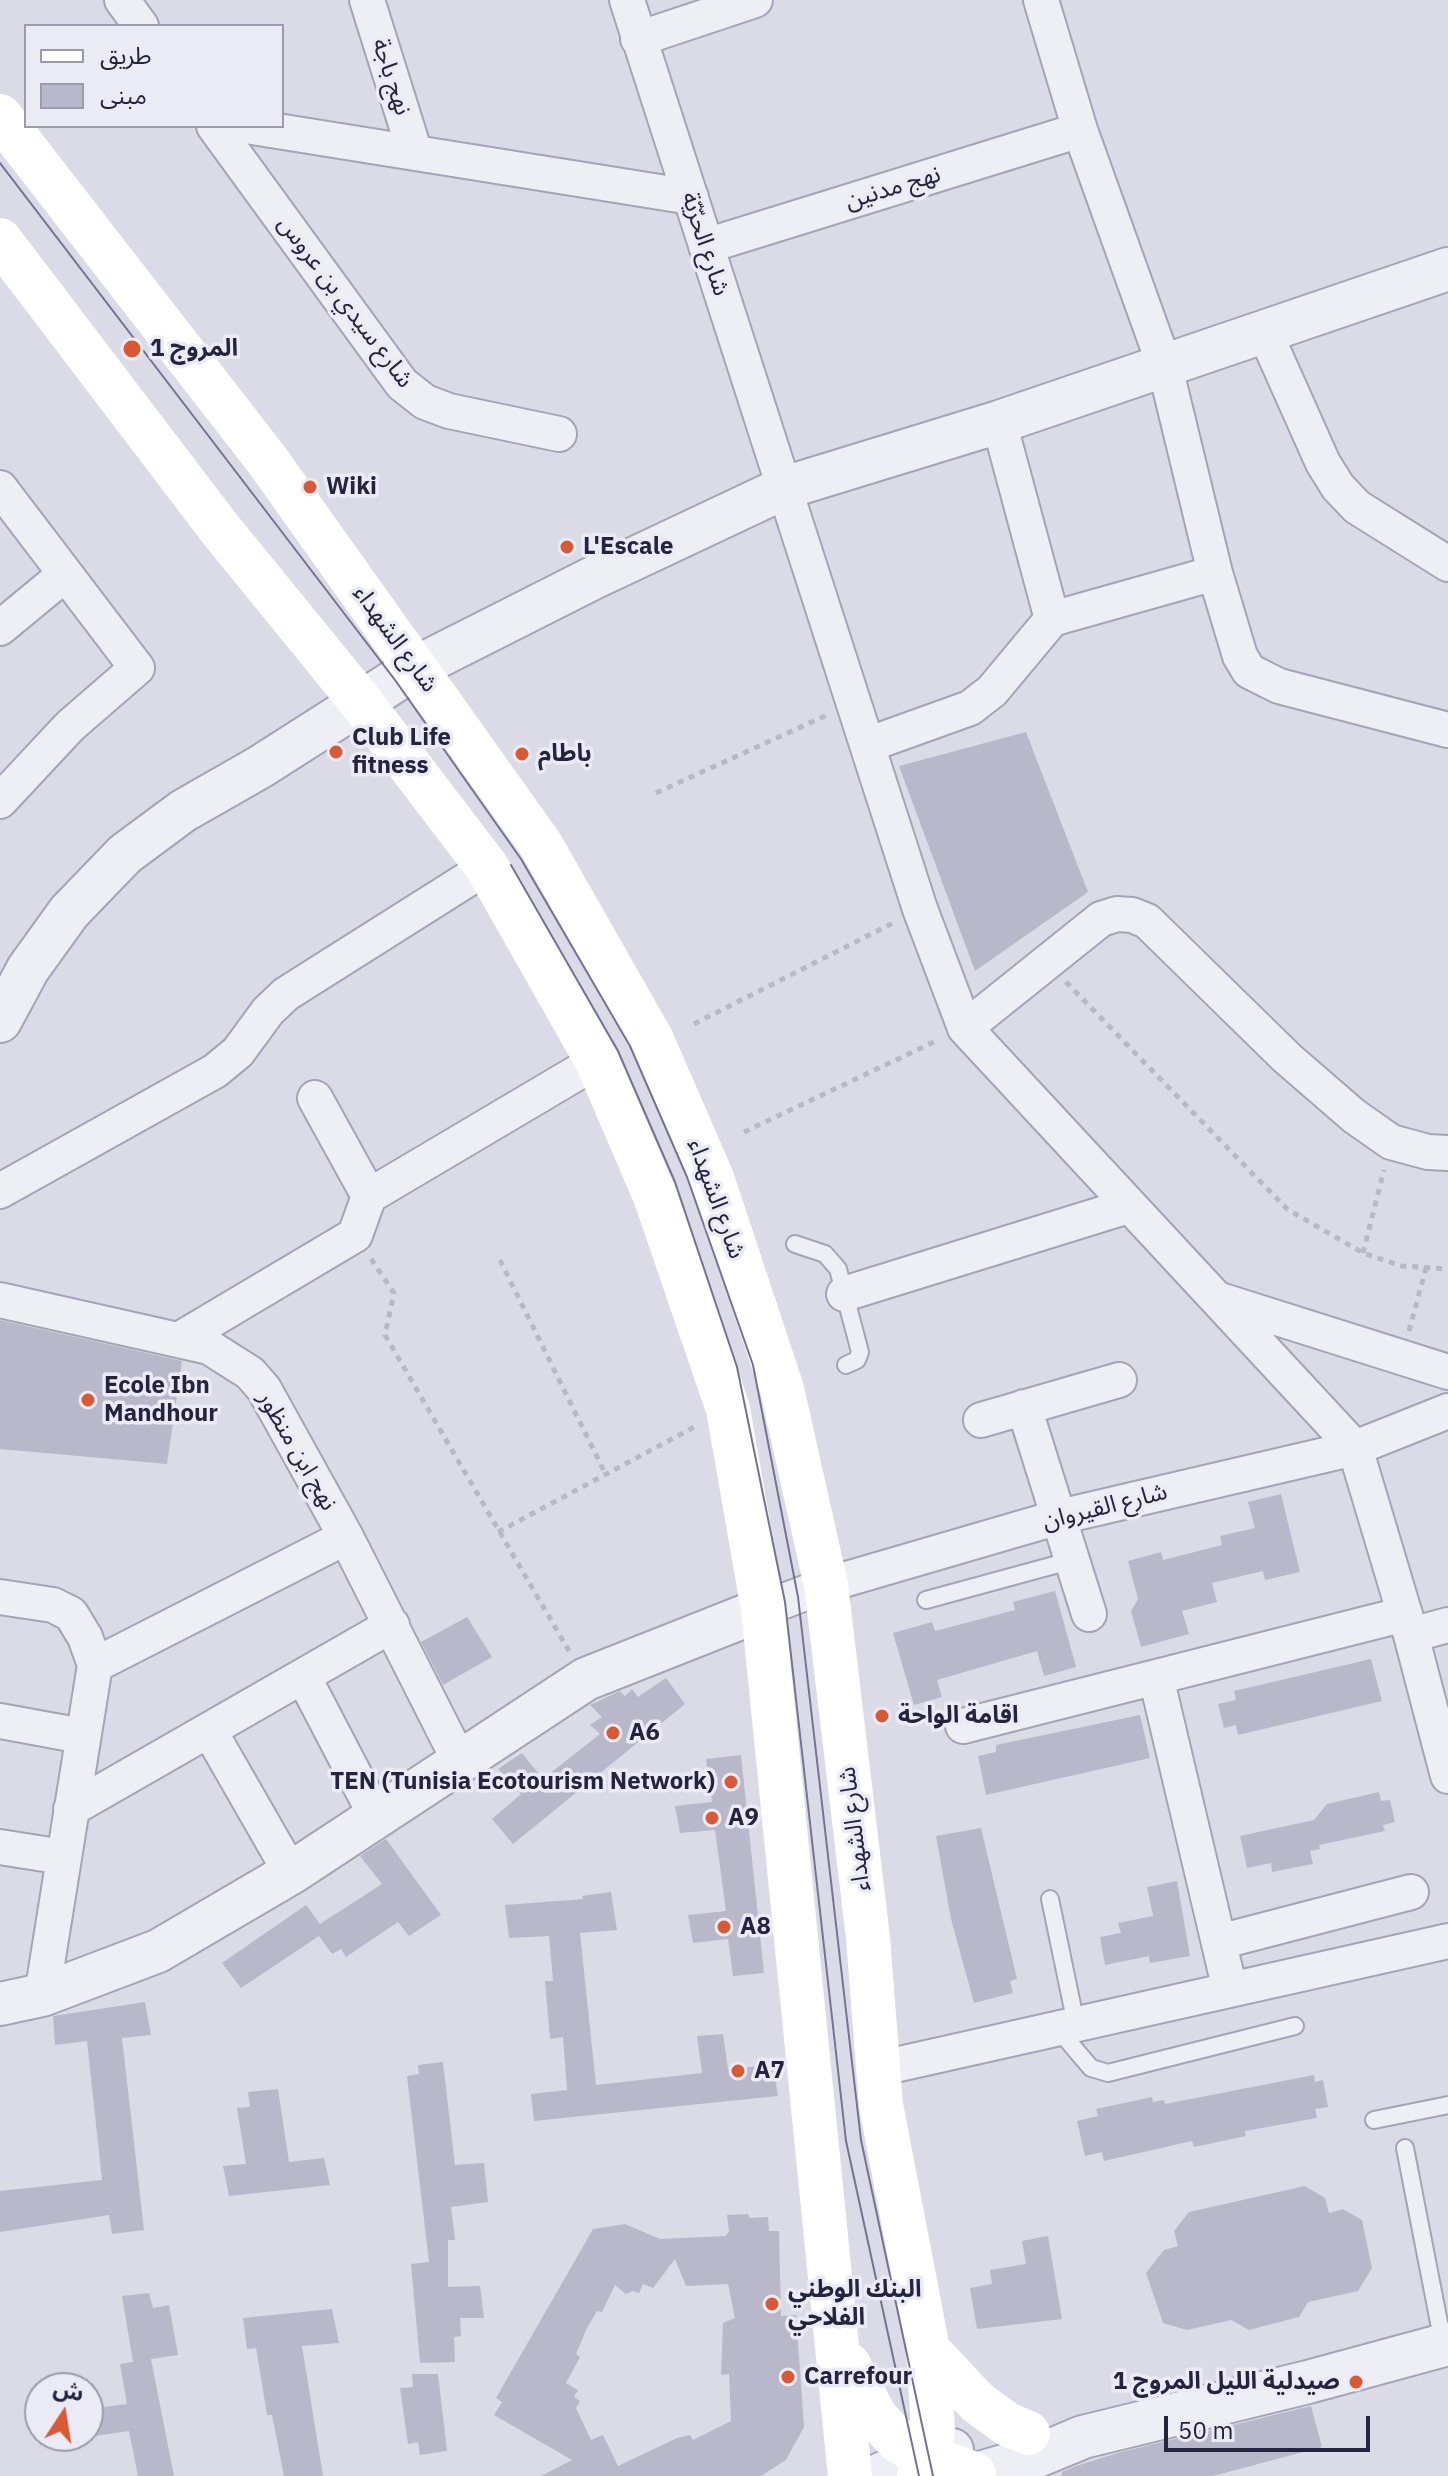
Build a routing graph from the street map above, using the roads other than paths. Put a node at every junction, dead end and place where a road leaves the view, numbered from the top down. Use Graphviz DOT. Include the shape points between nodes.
graph roads {
  1 [pos="122,0"];
  2 [pos="367,0"];
  3 [pos="627,0"];
  4 [pos="755,0"];
  5 [pos="1041,0"];
  6 [pos="140,24"];
  7 [pos="638,39"];
  8 [pos="0,116"];
  9 [pos="215,128"];
  10 [pos="259,128"];
  11 [pos="1080,130"];
  12 [pos="415,153"];
  13 [pos="691,197"];
  14 [pos="0,240"];
  15 [pos="706,246"];
  16 [pos="1448,269"];
  17 [pos="1265,333"];
  18 [pos="1165,367"];
  19 [pos="999,422"];
  20 [pos="559,434"];
  21 [pos="0,488"];
  22 [pos="784,488"];
  23 [pos="1448,564"];
  24 [pos="1215,573"];
  25 [pos="63,576"];
  26 [pos="1052,619"];
  27 [pos="0,628"];
  28 [pos="415,668"];
  29 [pos="361,702"];
  30 [pos="1448,730"];
  31 [pos="867,745"];
  32 [pos="0,801"];
  33 [pos="487,867"];
  34 [pos="0,1021"];
  35 [pos="965,1028"];
  36 [pos="597,1061"];
  37 [pos="315,1098"];
  38 [pos="1448,1153"];
  39 [pos="0,1191"];
  40 [pos="369,1196"];
  41 [pos="1128,1206"];
  42 [pos="795,1244"];
  43 [pos="844,1294"];
  44 [pos="1216,1299"];
  45 [pos="0,1300"];
  46 [pos="180,1339"];
  47 [pos="846,1365"];
  48 [pos="1448,1372"];
  49 [pos="1119,1380"];
  50 [pos="1024,1407"];
  51 [pos="1448,1411"];
  52 [pos="981,1420"];
  53 [pos="1355,1448"];
  54 [pos="1059,1517"];
  55 [pos="346,1537"];
  56 [pos="1073,1560"];
  57 [pos="826,1585"];
  58 [pos="0,1597"];
  59 [pos="926,1600"];
  60 [pos="763,1609"];
  61 [pos="1089,1614"];
  62 [pos="1408,1624"];
  63 [pos="392,1625"];
  64 [pos="1448,1625"];
  65 [pos="95,1665"];
  66 [pos="303,1676"];
  67 [pos="1156,1677"];
  68 [pos="0,1721"];
  69 [pos="963,1726"];
  70 [pos="209,1730"];
  71 [pos="82,1736"];
  72 [pos="461,1764"];
  73 [pos="1448,1776"];
  74 [pos="71,1809"];
  75 [pos="377,1818"];
  76 [pos="0,1847"];
  77 [pos="63,1857"];
  78 [pos="291,1873"];
  79 [pos="1411,1892"];
  80 [pos="1050,1899"];
  81 [pos="1448,1941"];
  82 [pos="1219,1942"];
  83 [pos="1230,1990"];
  84 [pos="42,1995"];
  85 [pos="0,2004"];
  86 [pos="1295,2026"];
  87 [pos="1067,2027"];
  88 [pos="877,2069"];
  89 [pos="1448,2105"];
  90 [pos="1374,2120"];
  91 [pos="1405,2148"];
  92 [pos="839,2340"];
  93 [pos="1446,2344"];
  94 [pos="928,2350"];
  95 [pos="1028,2433"];
  96 [pos="1083,2437"];
  97 [pos="924,2465"];
  98 [pos="971,2475"];
  99 [pos="850,2476"];
  100 [pos="877,2476"];
  1 -- 6 [label="street"];
  2 -- 12 [label="street, نهج باجة"];
  3 -- 7 [label="street, شارع الحرّيّة"];
  4 -- 7 [label="street"];
  5 -- 11 [label="street"];
  7 -- 13 [label="street, شارع الحرّيّة"];
  8 -- 28 [label="main road, شارع الشهداء" via="267,460"];
  9 -- 20 [label="street, شارع سيدي بن عروس" via="402,384 425,402 449,411"];
  10 -- 12 [label="street"];
  11 -- 15 [label="street, نهج مدنين"];
  11 -- 18 [label="street"];
  12 -- 13 [label="street"];
  13 -- 15 [label="street, شارع الحرّيّة"];
  14 -- 29 [label="main road" via="220,529"];
  15 -- 22 [label="street, شارع الحرّيّة"];
  16 -- 17 [label="street"];
  17 -- 18 [label="street"];
  17 -- 23 [label="street" via="1338,487 1378,522"];
  18 -- 19 [label="street"];
  18 -- 24 [label="street"];
  19 -- 22 [label="street"];
  19 -- 26 [label="street"];
  21 -- 25 [label="street"];
  22 -- 28 [label="street"];
  22 -- 31 [label="street, شارع الحرّيّة"];
  24 -- 26 [label="street"];
  24 -- 30 [label="street" via="1249,671 1279,686"];
  25 -- 27 [label="street"];
  25 -- 32 [label="street" via="137,668 70,726"];
  26 -- 31 [label="street" via="992,691 970,708"];
  28 -- 29 [label="street"];
  28 -- 57 [label="main road, شارع الشهداء" via="541,845 652,1040 712,1178 782,1389"];
  29 -- 33 [label="main road"];
  29 -- 34 [label="street" via="183,811 125,854 69,912 28,969"];
  31 -- 35 [label="street, شارع الحرّيّة"];
  33 -- 36 [label="main road"];
  33 -- 39 [label="street" via="286,994 238,1052 215,1071"];
  35 -- 38 [label="street" via="1101,919 1117,914 1147,921 1354,1116 1391,1142"];
  35 -- 41 [label="street"];
  36 -- 40 [label="street"];
  36 -- 60 [label="main road" via="655,1196 728,1409"];
  37 -- 40 [label="street"];
  40 -- 46 [label="street" via="355,1235"];
  41 -- 43 [label="street"];
  41 -- 44 [label="street"];
  42 -- 43 [label="lane" via="831,1257"];
  43 -- 47 [label="lane" via="860,1352"];
  44 -- 48 [label="street"];
  44 -- 53 [label="street"];
  45 -- 46 [label="street, نهج ابن منظور"];
  46 -- 55 [label="street, نهج ابن منظور" via="230,1359 264,1389"];
  49 -- 50 [label="street"];
  50 -- 52 [label="street"];
  50 -- 54 [label="street"];
  51 -- 53 [label="street, شارع القيروان"];
  53 -- 54 [label="street, شارع القيروان"];
  53 -- 62 [label="street"];
  54 -- 56 [label="street"];
  54 -- 57 [label="street, شارع القيروان"];
  55 -- 63 [label="street, نهج ابن منظور"];
  55 -- 65 [label="street"];
  56 -- 59 [label="lane"];
  56 -- 61 [label="street"];
  57 -- 60 [label="street, شارع القيروان"];
  57 -- 88 [label="main road, شارع الشهداء" via="868,1938"];
  58 -- 65 [label="street" via="53,1605 71,1614"];
  60 -- 72 [label="street" via="586,1679"];
  60 -- 92 [label="main road"];
  62 -- 64 [label="street"];
  62 -- 67 [label="street"];
  62 -- 73 [label="street"];
  63 -- 66 [label="street"];
  63 -- 72 [label="street, نهج ابن منظور"];
  65 -- 71 [label="street"];
  66 -- 70 [label="street"];
  66 -- 75 [label="street"];
  67 -- 69 [label="street"];
  67 -- 82 [label="street"];
  68 -- 71 [label="street"];
  70 -- 74 [label="street"];
  70 -- 78 [label="street"];
  71 -- 74 [label="street"];
  72 -- 75 [label="street"];
  74 -- 77 [label="street"];
  75 -- 78 [label="street"];
  76 -- 77 [label="street"];
  77 -- 84 [label="street"];
  78 -- 84 [label="street" via="158,1951"];
  79 -- 82 [label="street"];
  80 -- 87 [label="lane"];
  81 -- 83 [label="street"];
  82 -- 83 [label="street"];
  83 -- 87 [label="street"];
  84 -- 85 [label="street"];
  86 -- 87 [label="lane" via="1108,2073 1091,2068"];
  87 -- 88 [label="street"];
  88 -- 94 [label="main road, شارع الشهداء" via="895,2192"];
  89 -- 90 [label="lane"];
  91 -- 93 [label="lane"];
  92 -- 97 [label="main road" via="875,2416"];
  92 -- 99 [label="main road"];
  93 -- 96 [label="street"];
  94 -- 95 [label="main road" via="978,2403"];
  94 -- 97 [label="main road, شارع الشهداء" via="933,2430"];
  95 -- 96 [label="street"];
  95 -- 97 [label="street"];
  96 -- 98 [label="street"];
  97 -- 98 [label="main road"];
  97 -- 100 [label="street"];
}
